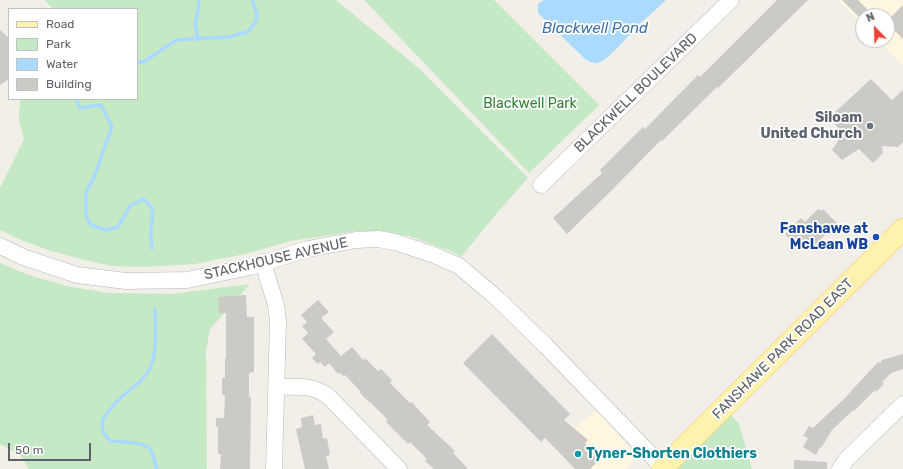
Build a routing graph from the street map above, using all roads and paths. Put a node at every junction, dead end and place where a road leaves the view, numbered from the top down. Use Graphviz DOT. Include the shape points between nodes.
graph roads {
  1 [pos="731,0"];
  2 [pos="541,185"];
  3 [pos="903,229"];
  4 [pos="0,246"];
  5 [pos="263,263"];
  6 [pos="277,387"];
  7 [pos="903,404"];
  8 [pos="274,469"];
  9 [pos="399,469"];
  10 [pos="662,469"];
  11 [pos="840,469"];
  1 -- 2 [label="street, BLACKWELL BOULEVARD"];
  3 -- 10 [label="main road, FANSHAWE PARK ROAD EAST"];
  4 -- 5 [label="street, STACKHOUSE AVENUE" via="23,257 77,275 126,282 187,280"];
  5 -- 6 [label="street" via="276,305 278,321"];
  5 -- 10 [label="street, STACKHOUSE AVENUE" via="308,249 356,240 378,239 434,255 459,266 499,300 546,346 648,451"];
  6 -- 8 [label="street"];
  6 -- 9 [label="street" via="311,388 323,392"];
  7 -- 11 [label="street"];
}
